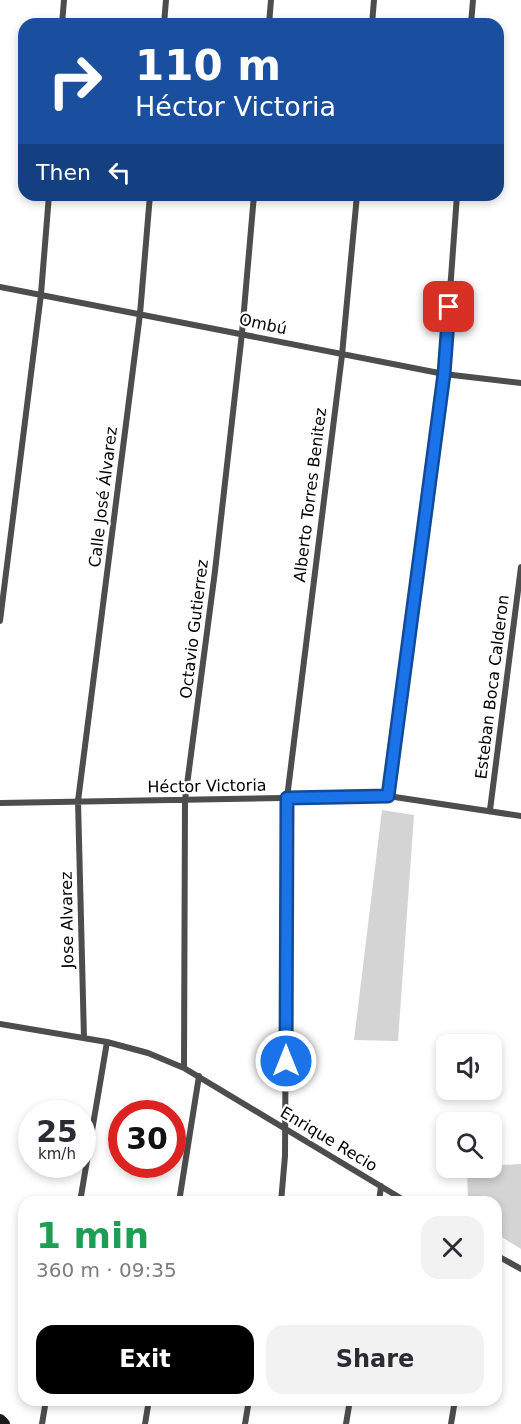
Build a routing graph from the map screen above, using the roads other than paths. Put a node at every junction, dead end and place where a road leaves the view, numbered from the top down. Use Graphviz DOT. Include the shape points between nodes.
graph roads {
  1 [pos="64,0"];
  2 [pos="166,0"];
  3 [pos="271,0"];
  4 [pos="374,0"];
  5 [pos="473,0"];
  6 [pos="62,18"];
  7 [pos="164,18"];
  8 [pos="270,18"];
  9 [pos="372,18"];
  10 [pos="472,18"];
  11 [pos="49,201"];
  12 [pos="149,201"];
  13 [pos="253,201"];
  14 [pos="356,201"];
  15 [pos="457,201"];
  16 [pos="0,287"];
  17 [pos="41,294"];
  18 [pos="140,314"];
  19 [pos="242,333"];
  20 [pos="342,355"];
  21 [pos="444,374"];
  22 [pos="521,383"];
  23 [pos="521,567"];
  24 [pos="0,621"];
  25 [pos="388,796"];
  26 [pos="287,798"];
  27 [pos="185,800"];
  28 [pos="78,801"];
  29 [pos="0,803"];
  30 [pos="490,810"];
  31 [pos="521,816"];
  32 [pos="0,1024"];
  33 [pos="0,1029"];
  34 [pos="84,1038"];
  35 [pos="107,1042"];
  36 [pos="184,1068"];
  37 [pos="199,1076"];
  38 [pos="286,1127"];
  39 [pos="381,1186"];
  40 [pos="81,1196"];
  41 [pos="180,1196"];
  42 [pos="282,1196"];
  43 [pos="380,1196"];
  44 [pos="397,1196"];
  45 [pos="502,1258"];
  46 [pos="521,1269"];
  47 [pos="45,1406"];
  48 [pos="148,1406"];
  49 [pos="248,1406"];
  50 [pos="349,1406"];
  51 [pos="454,1406"];
  52 [pos="0,1420"];
  53 [pos="4,1424"];
  54 [pos="42,1424"];
  55 [pos="145,1424"];
  56 [pos="245,1424"];
  57 [pos="346,1424"];
  58 [pos="452,1424"];
  1 -- 6 [label="street"];
  2 -- 7 [label="street"];
  3 -- 8 [label="street"];
  4 -- 9 [label="street"];
  5 -- 10 [label="street"];
  11 -- 17 [label="street"];
  12 -- 18 [label="street, Calle José Álvarez"];
  13 -- 19 [label="street, Octavio Gutierrez"];
  14 -- 20 [label="street, Alberto Torres Benitez"];
  15 -- 21 [label="street"];
  16 -- 17 [label="street, Ombú"];
  17 -- 18 [label="street, Ombú"];
  17 -- 24 [label="street"];
  18 -- 19 [label="street, Ombú"];
  18 -- 28 [label="street, Calle José Álvarez"];
  19 -- 20 [label="street, Ombú"];
  19 -- 27 [label="street, Octavio Gutierrez"];
  20 -- 21 [label="street, Ombú"];
  20 -- 26 [label="street, Alberto Torres Benitez"];
  21 -- 22 [label="street, Ombú"];
  21 -- 25 [label="street"];
  23 -- 30 [label="street, Esteban Boca Calderon"];
  25 -- 26 [label="street, Héctor Victoria"];
  25 -- 30 [label="street, Héctor Victoria"];
  26 -- 27 [label="street, Héctor Victoria"];
  26 -- 38 [label="street, Alberto Torres Benitez"];
  27 -- 28 [label="street, Héctor Victoria"];
  27 -- 36 [label="street, Octavio Gutierrez"];
  28 -- 29 [label="street, Héctor Victoria"];
  28 -- 34 [label="street, Jose Alvarez"];
  30 -- 31 [label="street, Héctor Victoria"];
  32 -- 33 [label="street"];
  32 -- 34 [label="street, Enrique Recio"];
  34 -- 35 [label="street, Enrique Recio"];
  35 -- 36 [label="street, Enrique Recio"];
  35 -- 40 [label="street"];
  36 -- 37 [label="street, Enrique Recio"];
  37 -- 38 [label="street, Enrique Recio"];
  37 -- 41 [label="street"];
  38 -- 39 [label="street, Enrique Recio"];
  38 -- 42 [label="street, Alberto Torres Benitez"];
  39 -- 43 [label="street"];
  39 -- 44 [label="street, Enrique Recio"];
  45 -- 46 [label="street"];
  47 -- 54 [label="street"];
  48 -- 55 [label="street"];
  49 -- 56 [label="street"];
  50 -- 57 [label="street"];
  51 -- 58 [label="street"];
  52 -- 53 [label="street"];
}
